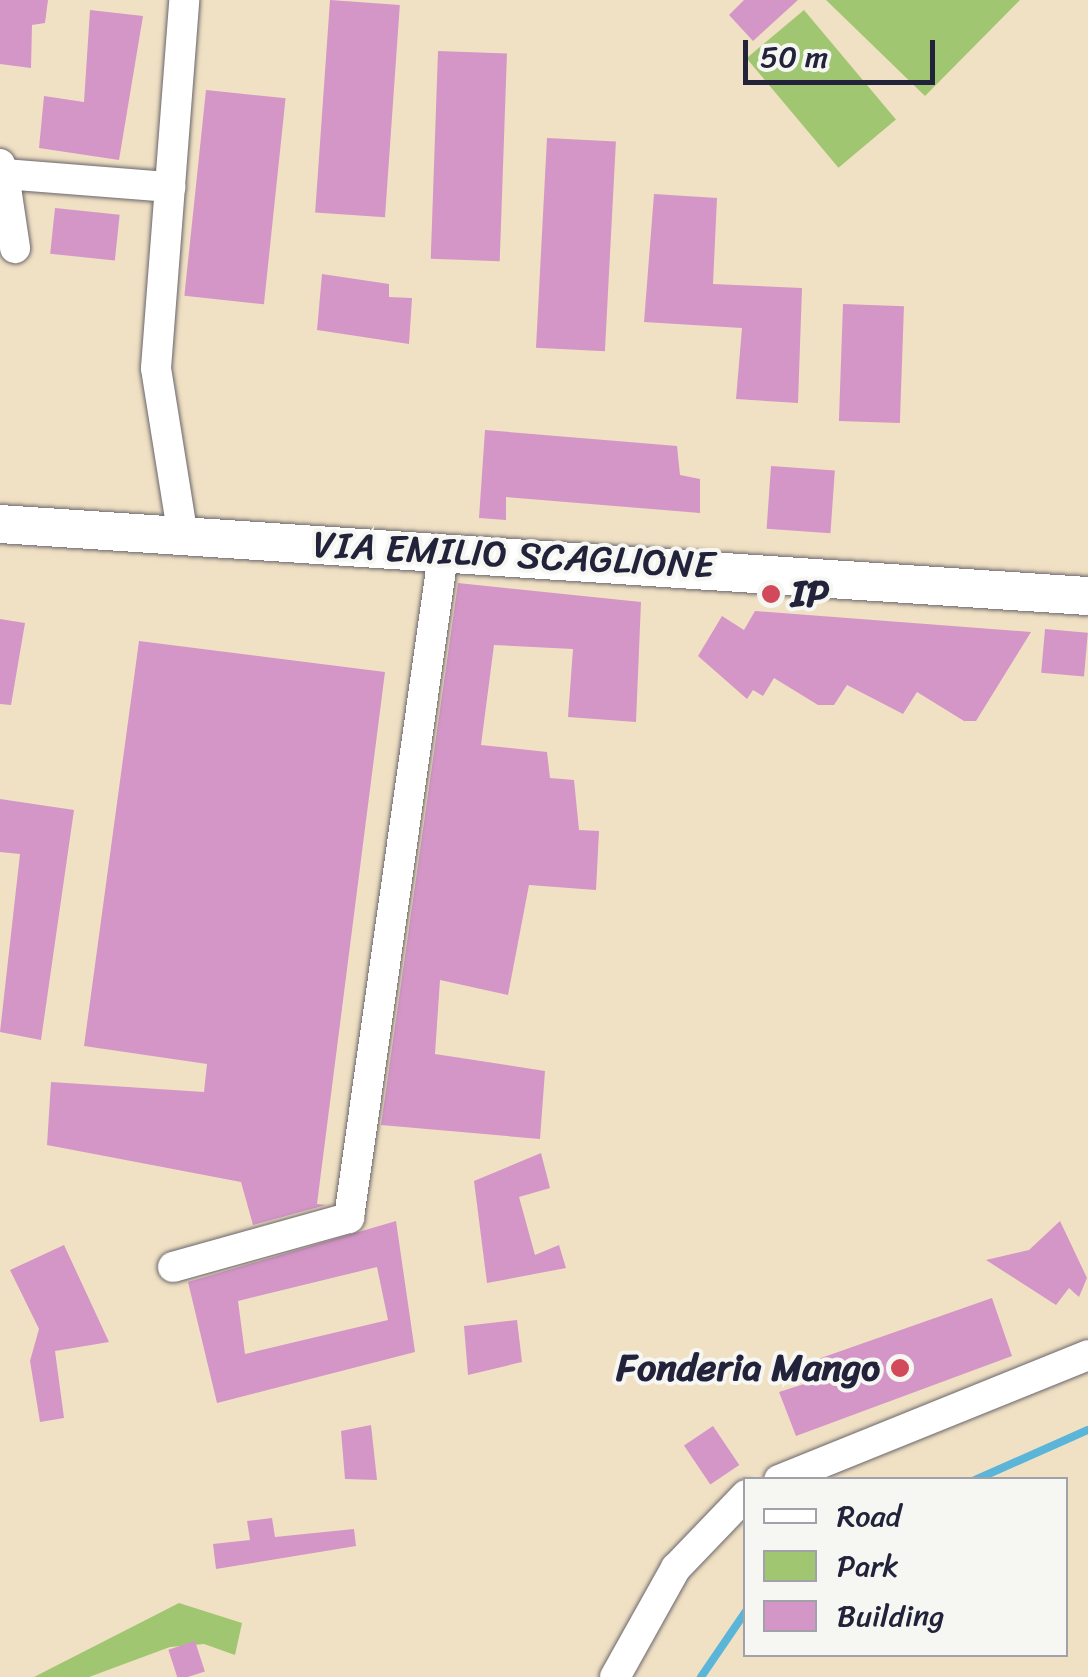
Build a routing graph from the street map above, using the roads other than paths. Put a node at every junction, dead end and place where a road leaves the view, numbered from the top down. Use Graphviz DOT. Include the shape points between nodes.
graph roads {
  1 [pos="184,0"];
  2 [pos="2,169"];
  3 [pos="170,188"];
  4 [pos="14,248"];
  5 [pos="0,524"];
  6 [pos="183,537"];
  7 [pos="444,555"];
  8 [pos="1088,596"];
  9 [pos="173,1267"];
  10 [pos="1088,1356"];
  11 [pos="787,1477"];
  12 [pos="743,1498"];
  13 [pos="615,1677"];
  1 -- 3 [label="street"];
  2 -- 3 [label="street"];
  2 -- 4 [label="street"];
  3 -- 6 [label="street" via="156,368"];
  5 -- 6 [label="main road, VIA EMILIO SCAGLIONE"];
  6 -- 7 [label="main road, VIA EMILIO SCAGLIONE"];
  7 -- 8 [label="main road, VIA EMILIO SCAGLIONE" via="741,567"];
  7 -- 9 [label="street" via="348,1218"];
  10 -- 11 [label="street"];
  12 -- 13 [label="street" via="676,1568"];
}
